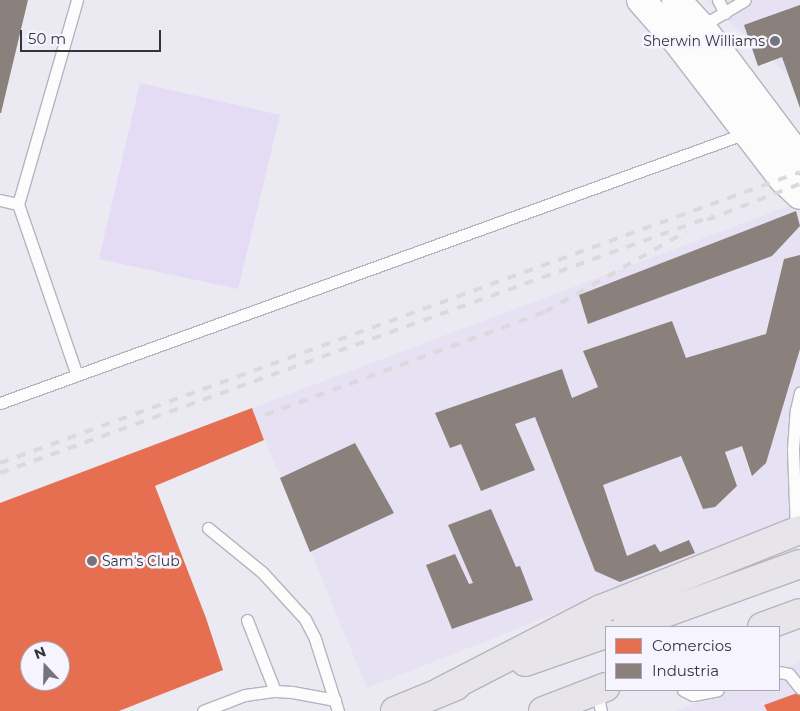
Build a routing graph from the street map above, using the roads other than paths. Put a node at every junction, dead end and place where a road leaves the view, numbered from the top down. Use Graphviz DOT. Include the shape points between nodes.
graph roads {
  1 [pos="77,0"];
  2 [pos="641,0"];
  3 [pos="676,0"];
  4 [pos="718,0"];
  5 [pos="745,0"];
  6 [pos="725,13"];
  7 [pos="689,34"];
  8 [pos="746,133"];
  9 [pos="800,159"];
  10 [pos="800,195"];
  11 [pos="0,200"];
  12 [pos="18,204"];
  13 [pos="77,375"];
  14 [pos="800,392"];
  15 [pos="0,403"];
  16 [pos="798,410"];
  17 [pos="208,528"];
  18 [pos="798,530"];
  19 [pos="800,564"];
  20 [pos="800,613"];
  21 [pos="248,620"];
  22 [pos="629,626"];
  23 [pos="765,626"];
  24 [pos="605,634"];
  25 [pos="780,672"];
  26 [pos="800,688"];
  27 [pos="275,691"];
  28 [pos="685,691"];
  29 [pos="713,691"];
  30 [pos="440,692"];
  31 [pos="601,696"];
  32 [pos="337,706"];
  33 [pos="203,711"];
  34 [pos="395,711"];
  35 [pos="543,711"];
  1 -- 12 [label="lane"];
  2 -- 7 [label="main road"];
  3 -- 7 [label="main road"];
  4 -- 6 [label="lane"];
  5 -- 6 [label="lane"];
  6 -- 7 [label="lane"];
  7 -- 8 [label="main road"];
  7 -- 9 [label="main road"];
  8 -- 10 [label="main road"];
  8 -- 13 [label="lane"];
  11 -- 12 [label="lane"];
  12 -- 13 [label="lane"];
  13 -- 15 [label="lane"];
  14 -- 16 [label="lane"];
  16 -- 18 [label="lane" via="792,483"];
  17 -- 32 [label="lane" via="262,572 305,619"];
  18 -- 30 [label="main road" via="601,609"];
  19 -- 22 [label="main road"];
  20 -- 23 [label="main road"];
  21 -- 27 [label="lane"];
  24 -- 30 [label="main road"];
  25 -- 26 [label="lane" via="789,674"];
  27 -- 32 [label="lane" via="292,692"];
  27 -- 33 [label="lane" via="245,695"];
  28 -- 29 [label="lane" via="693,695"];
  30 -- 34 [label="main road"];
  31 -- 35 [label="main road"];
}
